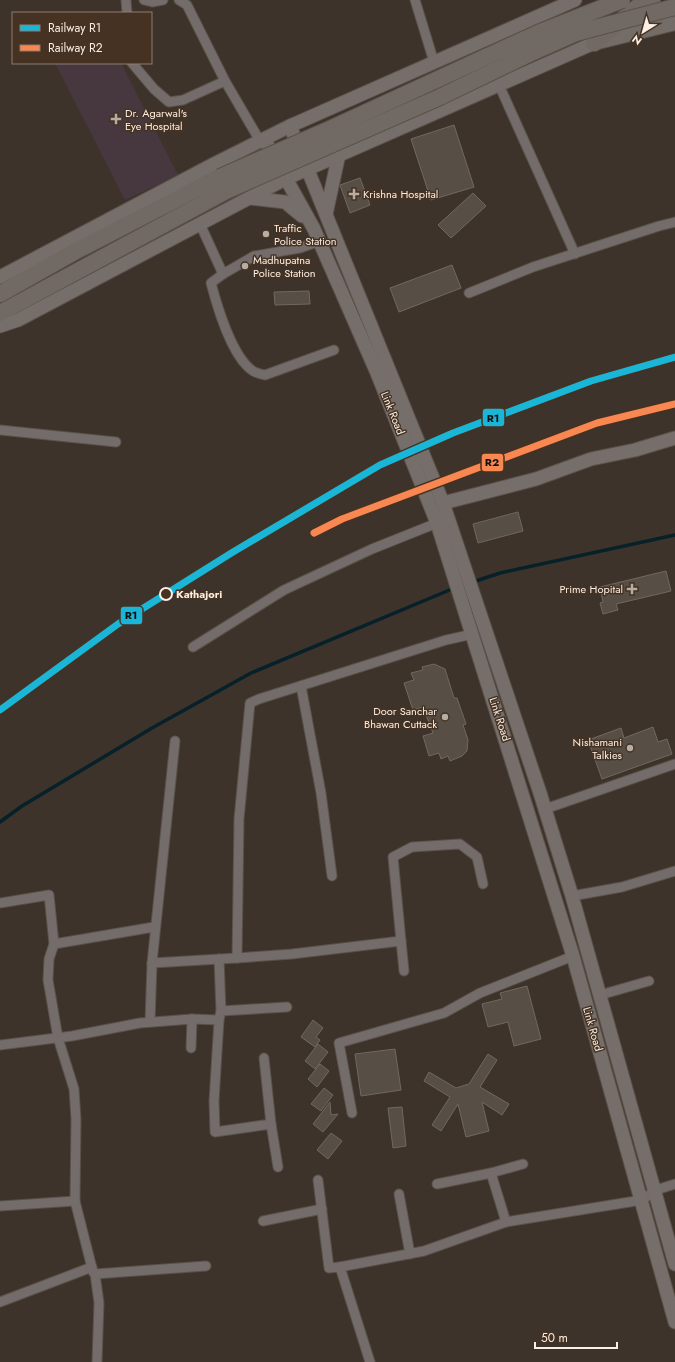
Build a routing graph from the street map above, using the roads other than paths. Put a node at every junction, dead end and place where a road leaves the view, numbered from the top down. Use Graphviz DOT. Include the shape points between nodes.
graph roads {
  1 [pos="126,0"];
  2 [pos="144,0"];
  3 [pos="163,0"];
  4 [pos="179,0"];
  5 [pos="414,0"];
  6 [pos="575,0"];
  7 [pos="622,0"];
  8 [pos="652,0"];
  9 [pos="675,7"];
  10 [pos="127,12"];
  11 [pos="675,23"];
  12 [pos="594,43"];
  13 [pos="466,48"];
  14 [pos="434,62"];
  15 [pos="133,64"];
  16 [pos="225,81"];
  17 [pos="498,85"];
  18 [pos="484,91"];
  19 [pos="290,126"];
  20 [pos="262,140"];
  21 [pos="339,154"];
  22 [pos="308,169"];
  23 [pos="285,179"];
  24 [pos="223,184"];
  25 [pos="250,198"];
  26 [pos="326,214"];
  27 [pos="675,222"];
  28 [pos="200,224"];
  29 [pos="314,229"];
  30 [pos="320,241"];
  31 [pos="575,254"];
  32 [pos="223,274"];
  33 [pos="0,277"];
  34 [pos="469,293"];
  35 [pos="0,294"];
  36 [pos="0,313"];
  37 [pos="0,326"];
  38 [pos="334,350"];
  39 [pos="0,430"];
  40 [pos="675,438"];
  41 [pos="116,442"];
  42 [pos="443,503"];
  43 [pos="437,523"];
  44 [pos="460,575"];
  45 [pos="470,606"];
  46 [pos="473,634"];
  47 [pos="192,647"];
  48 [pos="302,686"];
  49 [pos="175,741"];
  50 [pos="675,764"];
  51 [pos="545,809"];
  52 [pos="675,871"];
  53 [pos="332,876"];
  54 [pos="483,884"];
  55 [pos="572,896"];
  56 [pos="0,903"];
  57 [pos="154,927"];
  58 [pos="401,941"];
  59 [pos="54,944"];
  60 [pos="573,956"];
  61 [pos="237,958"];
  62 [pos="220,959"];
  63 [pos="152,963"];
  64 [pos="404,971"];
  65 [pos="649,981"];
  66 [pos="600,995"];
  67 [pos="287,1007"];
  68 [pos="220,1015"];
  69 [pos="192,1019"];
  70 [pos="150,1022"];
  71 [pos="58,1038"];
  72 [pos="0,1045"];
  73 [pos="191,1048"];
  74 [pos="264,1058"];
  75 [pos="352,1113"];
  76 [pos="271,1124"];
  77 [pos="523,1164"];
  78 [pos="278,1168"];
  79 [pos="491,1173"];
  80 [pos="318,1180"];
  81 [pos="437,1184"];
  82 [pos="675,1184"];
  83 [pos="656,1190"];
  84 [pos="399,1194"];
  85 [pos="642,1200"];
  86 [pos="75,1201"];
  87 [pos="0,1206"];
  88 [pos="322,1209"];
  89 [pos="263,1221"];
  90 [pos="506,1222"];
  91 [pos="410,1254"];
  92 [pos="675,1264"];
  93 [pos="206,1266"];
  94 [pos="340,1267"];
  95 [pos="93,1271"];
  96 [pos="0,1302"];
  97 [pos="675,1322"];
  98 [pos="97,1362"];
  99 [pos="370,1362"];
  1 -- 10 [label="street"];
  2 -- 3 [label="street"];
  4 -- 16 [label="street" via="186,5"];
  5 -- 14 [label="street"];
  6 -- 13 [label="main road"];
  7 -- 24 [label="highway, bridge" via="538,33 332,128"];
  8 -- 12 [label="highway" via="640,5"];
  9 -- 24 [label="highway, bridge" via="576,34 440,97"];
  11 -- 12 [label="main road"];
  12 -- 17 [label="main road"];
  13 -- 14 [label="main road"];
  13 -- 18 [label="main road"];
  14 -- 19 [label="main road"];
  15 -- 16 [label="street" via="169,102 183,100"];
  16 -- 20 [label="street"];
  17 -- 18 [label="main road"];
  17 -- 31 [label="street"];
  18 -- 21 [label="main road"];
  19 -- 20 [label="main road"];
  19 -- 22 [label="main road, Link Road"];
  20 -- 23 [label="main road, Link Road"];
  20 -- 33 [label="main road"];
  21 -- 22 [label="main road"];
  21 -- 26 [label="main road"];
  22 -- 23 [label="main road"];
  22 -- 26 [label="main road, Link Road"];
  23 -- 25 [label="main road"];
  23 -- 29 [label="main road, Link Road"];
  24 -- 35 [label="highway" via="76,251"];
  24 -- 36 [label="highway"];
  25 -- 28 [label="main road"];
  25 -- 29 [label="main road" via="285,202 295,208"];
  26 -- 42 [label="main road, Link Road"];
  27 -- 31 [label="street"];
  28 -- 32 [label="street"];
  28 -- 37 [label="main road" via="18,320"];
  29 -- 30 [label="main road, Link Road"];
  30 -- 32 [label="street" via="300,248 254,256"];
  30 -- 43 [label="main road, Link Road" via="377,373"];
  31 -- 34 [label="street"];
  32 -- 38 [label="street" via="211,282 220,316 241,359 253,371 265,375"];
  39 -- 41 [label="street"];
  40 -- 42 [label="main road" via="591,459 536,479"];
  42 -- 44 [label="main road, Link Road"];
  43 -- 44 [label="main road, Link Road"];
  43 -- 47 [label="street" via="372,548 284,590"];
  44 -- 45 [label="main road, Link Road"];
  45 -- 46 [label="main road, Link Road"];
  45 -- 51 [label="main road, Link Road"];
  46 -- 48 [label="street" via="446,640"];
  46 -- 60 [label="main road, Link Road"];
  48 -- 53 [label="street" via="321,793"];
  48 -- 61 [label="street" via="250,704 239,819"];
  49 -- 57 [label="street"];
  50 -- 51 [label="street"];
  51 -- 55 [label="main road, Link Road"];
  52 -- 55 [label="street" via="622,887"];
  54 -- 58 [label="street" via="477,857 460,844 412,848 393,857"];
  55 -- 66 [label="main road, Link Road"];
  56 -- 59 [label="street" via="49,895"];
  57 -- 59 [label="street"];
  57 -- 63 [label="street"];
  58 -- 61 [label="street"];
  58 -- 64 [label="street"];
  59 -- 71 [label="street" via="49,959 48,980"];
  60 -- 75 [label="street" via="480,992 444,1013 339,1043"];
  60 -- 85 [label="main road, Link Road"];
  61 -- 62 [label="street"];
  62 -- 63 [label="street"];
  62 -- 68 [label="street"];
  63 -- 70 [label="street"];
  65 -- 66 [label="street"];
  66 -- 83 [label="main road, Link Road"];
  67 -- 68 [label="street"];
  68 -- 69 [label="street"];
  68 -- 76 [label="street" via="214,1101 215,1132"];
  69 -- 70 [label="street"];
  69 -- 73 [label="street"];
  70 -- 71 [label="street"];
  71 -- 72 [label="street"];
  71 -- 86 [label="street" via="74,1088"];
  74 -- 76 [label="street"];
  76 -- 78 [label="street"];
  77 -- 79 [label="street"];
  79 -- 81 [label="street"];
  79 -- 90 [label="street"];
  80 -- 88 [label="street"];
  82 -- 83 [label="street"];
  83 -- 85 [label="street"];
  83 -- 92 [label="main road, Link Road"];
  84 -- 91 [label="street"];
  85 -- 90 [label="street"];
  85 -- 97 [label="main road, Link Road"];
  86 -- 87 [label="street"];
  86 -- 95 [label="street"];
  88 -- 89 [label="street"];
  88 -- 94 [label="street" via="329,1268"];
  90 -- 91 [label="street"];
  91 -- 94 [label="street"];
  93 -- 95 [label="street"];
  94 -- 99 [label="street"];
  95 -- 96 [label="street"];
  95 -- 98 [label="street" via="98,1303"];
}
